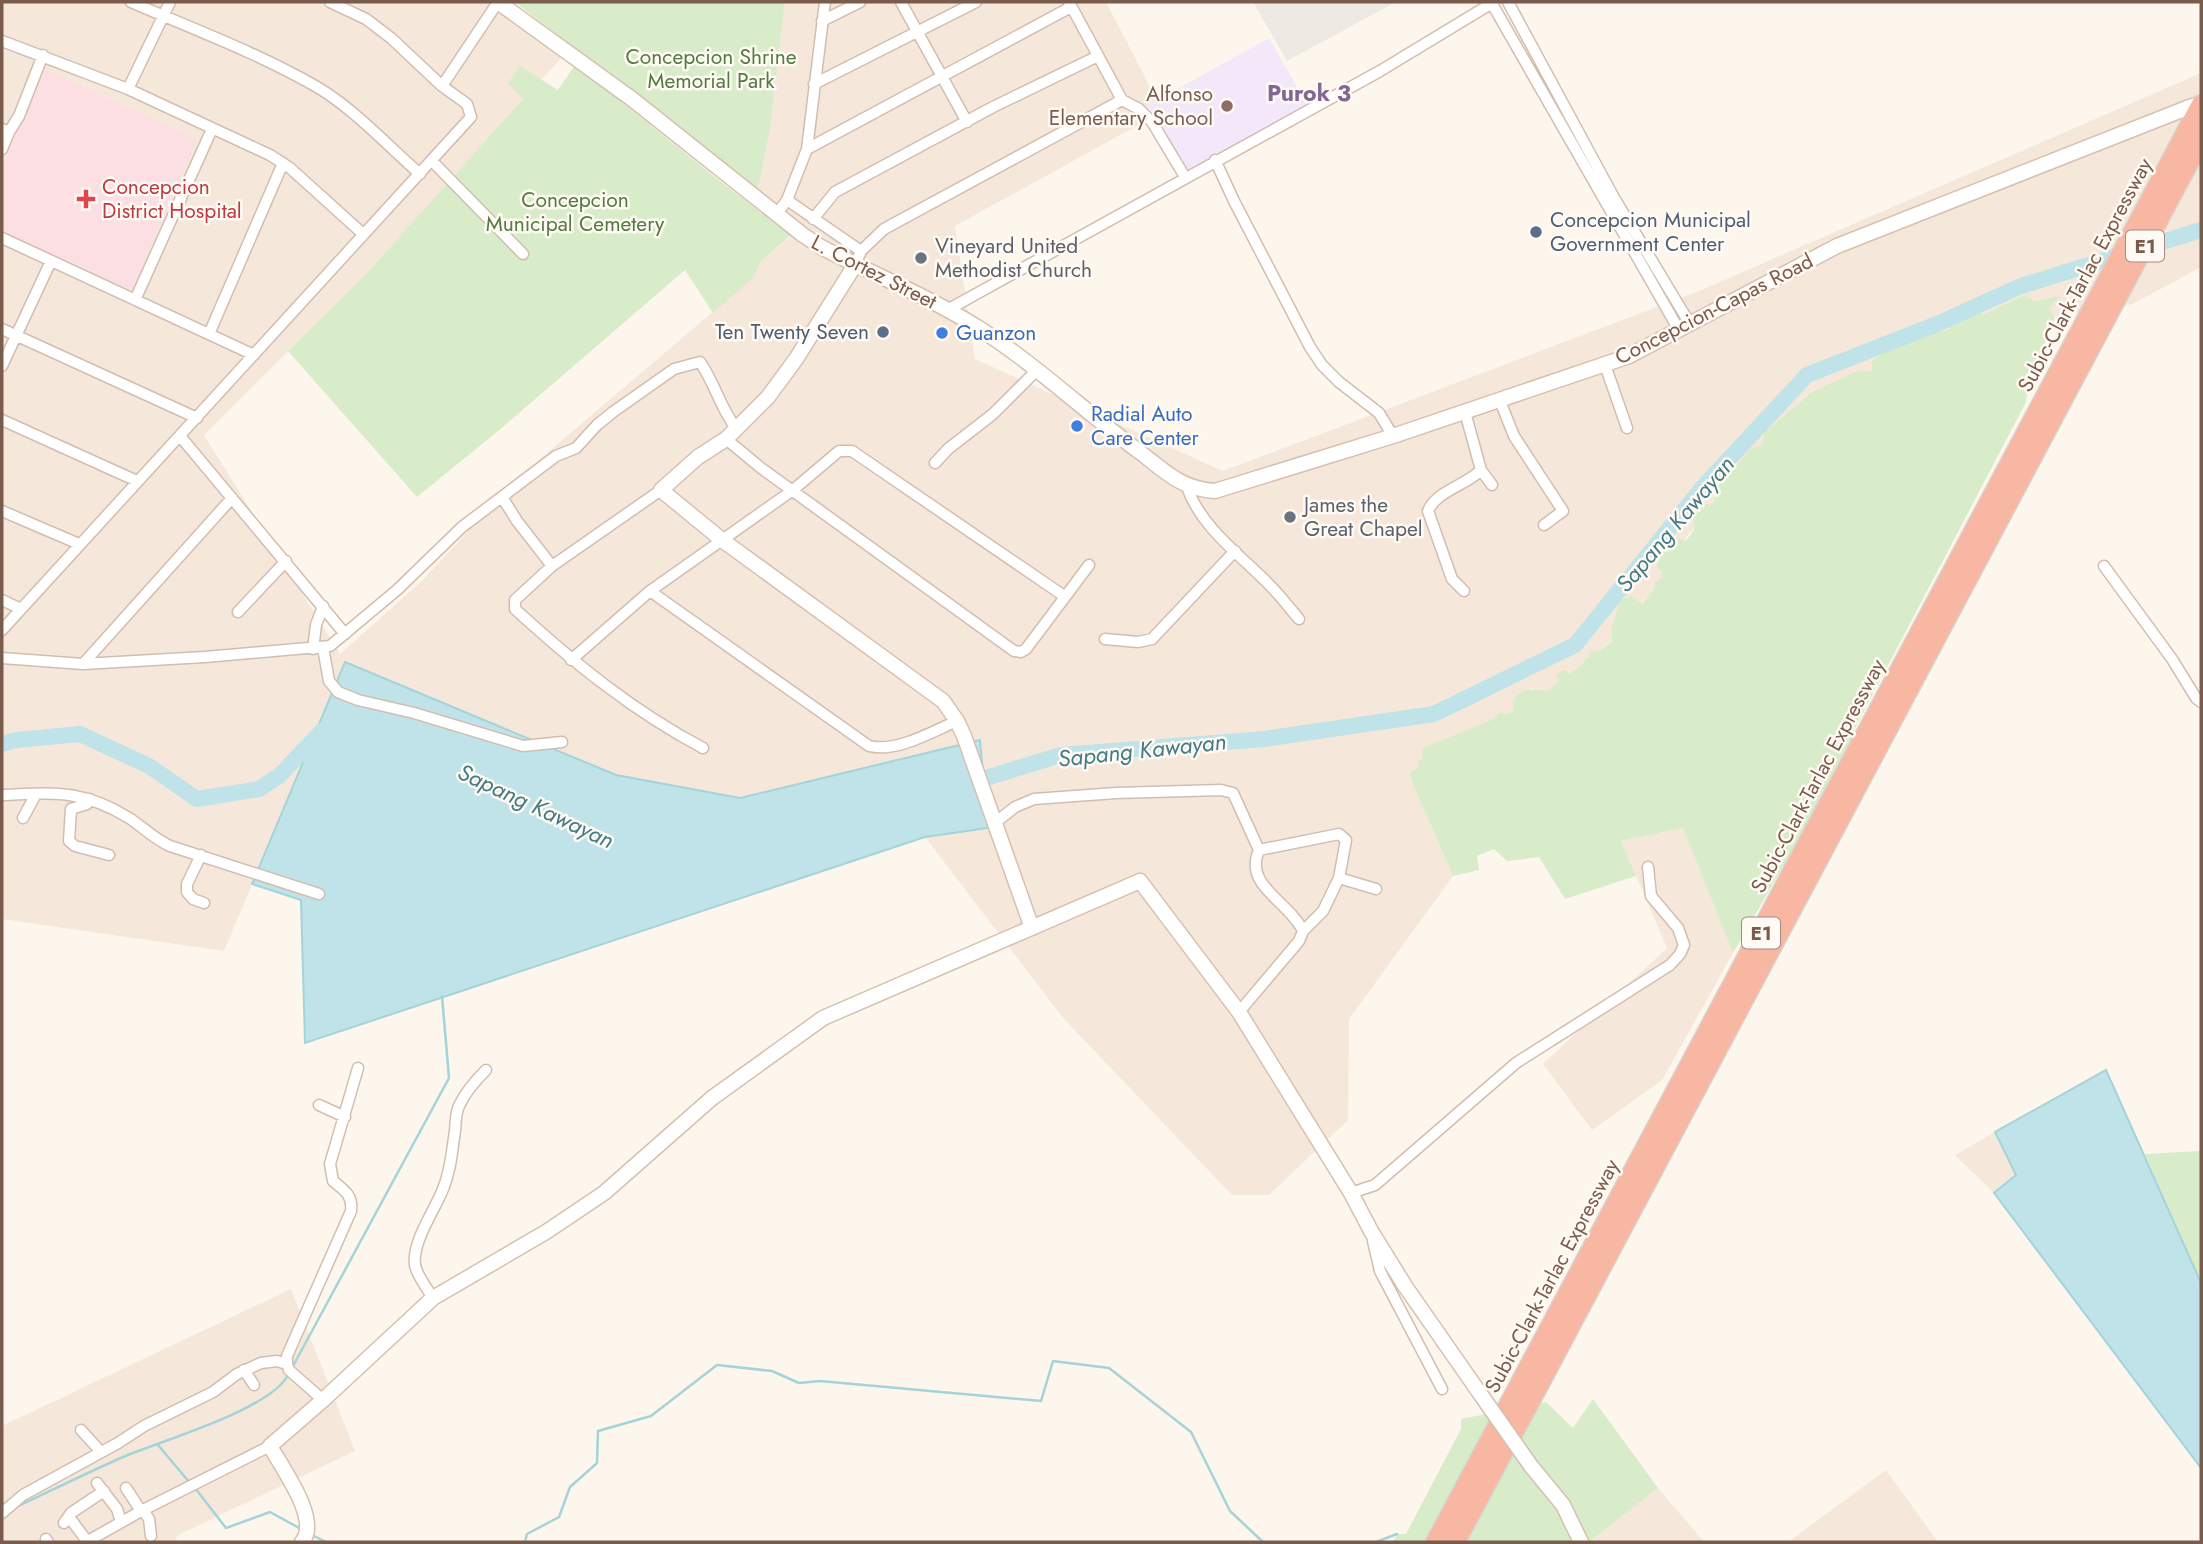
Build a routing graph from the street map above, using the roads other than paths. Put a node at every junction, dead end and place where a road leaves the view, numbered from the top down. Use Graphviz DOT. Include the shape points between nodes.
graph roads {
  1 [pos="131,2"];
  2 [pos="170,2"];
  3 [pos="330,2"];
  4 [pos="498,2"];
  5 [pos="825,2"];
  6 [pos="860,2"];
  7 [pos="901,2"];
  8 [pos="976,2"];
  9 [pos="1492,2"];
  10 [pos="1508,2"];
  11 [pos="1070,4"];
  12 [pos="163,16"];
  13 [pos="822,21"];
  14 [pos="917,33"];
  15 [pos="2,40"];
  16 [pos="43,55"];
  17 [pos="1098,56"];
  18 [pos="942,78"];
  19 [pos="814,84"];
  20 [pos="442,86"];
  21 [pos="128,89"];
  22 [pos="1122,100"];
  23 [pos="2197,118"];
  24 [pos="967,122"];
  25 [pos="212,129"];
  26 [pos="6,130"];
  27 [pos="2,149"];
  28 [pos="807,149"];
  29 [pos="1216,160"];
  30 [pos="432,162"];
  31 [pos="283,163"];
  32 [pos="420,174"];
  33 [pos="1185,177"];
  34 [pos="787,200"];
  35 [pos="776,215"];
  36 [pos="813,219"];
  37 [pos="362,233"];
  38 [pos="2,238"];
  39 [pos="861,251"];
  40 [pos="523,254"];
  41 [pos="51,261"];
  42 [pos="855,265"];
  43 [pos="135,300"];
  44 [pos="949,309"];
  45 [pos="2094,324"];
  46 [pos="1685,327"];
  47 [pos="2,329"];
  48 [pos="209,334"];
  49 [pos="16,335"];
  50 [pos="254,355"];
  51 [pos="1605,365"];
  52 [pos="2,366"];
  53 [pos="1037,370"];
  54 [pos="1500,401"];
  55 [pos="1465,412"];
  56 [pos="197,418"];
  57 [pos="2,420"];
  58 [pos="1627,428"];
  59 [pos="731,434"];
  60 [pos="180,436"];
  61 [pos="1393,436"];
  62 [pos="935,463"];
  63 [pos="1481,470"];
  64 [pos="137,481"];
  65 [pos="1492,485"];
  66 [pos="1187,487"];
  67 [pos="661,490"];
  68 [pos="793,490"];
  69 [pos="502,497"];
  70 [pos="232,498"];
  71 [pos="2,510"];
  72 [pos="1544,525"];
  73 [pos="722,540"];
  74 [pos="79,544"];
  75 [pos="1234,551"];
  76 [pos="286,561"];
  77 [pos="1089,565"];
  78 [pos="552,566"];
  79 [pos="2104,566"];
  80 [pos="650,591"];
  81 [pos="1464,591"];
  82 [pos="1064,596"];
  83 [pos="2,600"];
  84 [pos="323,606"];
  85 [pos="21,609"];
  86 [pos="238,612"];
  87 [pos="1299,619"];
  88 [pos="2,630"];
  89 [pos="345,634"];
  90 [pos="1105,639"];
  91 [pos="318,649"];
  92 [pos="2,658"];
  93 [pos="571,660"];
  94 [pos="83,664"];
  95 [pos="2201,702"];
  96 [pos="957,721"];
  97 [pos="562,742"];
  98 [pos="703,748"];
  99 [pos="36,794"];
  100 [pos="2,795"];
  101 [pos="90,799"];
  102 [pos="993,817"];
  103 [pos="23,818"];
  104 [pos="1259,850"];
  105 [pos="109,855"];
  106 [pos="201,855"];
  107 [pos="1648,867"];
  108 [pos="1339,878"];
  109 [pos="1376,889"];
  110 [pos="319,894"];
  111 [pos="204,903"];
  112 [pos="1032,928"];
  113 [pos="1303,931"];
  114 [pos="1239,1012"];
  115 [pos="358,1068"];
  116 [pos="486,1070"];
  117 [pos="319,1105"];
  118 [pos="345,1116"];
  119 [pos="1351,1193"];
  120 [pos="1371,1231"];
  121 [pos="433,1298"];
  122 [pos="287,1364"];
  123 [pos="244,1370"];
  124 [pos="254,1385"];
  125 [pos="1442,1389"];
  126 [pos="323,1400"];
  127 [pos="81,1430"];
  128 [pos="270,1446"];
  129 [pos="101,1452"];
  130 [pos="126,1488"];
  131 [pos="142,1511"];
  132 [pos="2,1513"];
  133 [pos="121,1522"];
  134 [pos="151,1536"];
  135 [pos="86,1542"];
  136 [pos="302,1542"];
  137 [pos="1436,1542"];
  138 [pos="1455,1542"];
  139 [pos="1581,1542"];
  1 -- 12 [label="street"];
  2 -- 12 [label="street"];
  3 -- 20 [label="street" via="376,26"];
  4 -- 20 [label="street"];
  4 -- 35 [label="street, L. Cortez Street" via="632,99"];
  5 -- 13 [label="street"];
  6 -- 13 [label="street"];
  7 -- 14 [label="street"];
  8 -- 14 [label="street"];
  9 -- 29 [label="street" via="1380,71"];
  9 -- 46 [label="street"];
  10 -- 46 [label="street"];
  11 -- 17 [label="street"];
  11 -- 18 [label="street"];
  12 -- 21 [label="street"];
  12 -- 32 [label="street" via="318,87"];
  13 -- 19 [label="street"];
  14 -- 18 [label="street"];
  14 -- 19 [label="street"];
  15 -- 16 [label="street"];
  16 -- 21 [label="street"];
  16 -- 26 [label="street" via="19,116"];
  17 -- 22 [label="street"];
  17 -- 24 [label="street"];
  18 -- 24 [label="street"];
  18 -- 28 [label="street"];
  19 -- 28 [label="street"];
  20 -- 30 [label="street" via="467,104 471,117"];
  21 -- 25 [label="street"];
  22 -- 33 [label="street" via="1152,122"];
  22 -- 39 [label="street" via="884,229"];
  23 -- 45 [label="highway, Subic-Clark-Tarlac Expressway / E1"];
  23 -- 45 [label="highway, Subic-Clark-Tarlac Expressway / E1" via="2187,169"];
  23 -- 46 [label="street, Concepcion-Capas Road" via="1837,246"];
  24 -- 36 [label="street" via="835,192"];
  25 -- 31 [label="street"];
  25 -- 43 [label="street"];
  26 -- 27 [label="street"];
  28 -- 34 [label="street"];
  29 -- 33 [label="street"];
  29 -- 61 [label="street" via="1310,347 1339,382 1379,413"];
  30 -- 32 [label="street"];
  30 -- 40 [label="street"];
  31 -- 37 [label="street"];
  31 -- 48 [label="street"];
  32 -- 37 [label="street"];
  33 -- 44 [label="street"];
  34 -- 35 [label="street"];
  34 -- 36 [label="street"];
  35 -- 42 [label="street, L. Cortez Street"];
  36 -- 39 [label="street"];
  37 -- 50 [label="street"];
  38 -- 41 [label="street"];
  39 -- 42 [label="street"];
  41 -- 43 [label="street"];
  41 -- 49 [label="street"];
  42 -- 44 [label="street, L. Cortez Street"];
  42 -- 59 [label="street" via="796,359"];
  43 -- 48 [label="street"];
  44 -- 53 [label="street, L. Cortez Street"];
  45 -- 137 [label="highway, Subic-Clark-Tarlac Expressway / E1"];
  45 -- 138 [label="highway, Subic-Clark-Tarlac Expressway / E1"];
  46 -- 51 [label="street, Concepcion-Capas Road"];
  47 -- 49 [label="street"];
  48 -- 50 [label="street"];
  49 -- 52 [label="street"];
  49 -- 56 [label="street"];
  50 -- 56 [label="street"];
  51 -- 54 [label="street, Concepcion-Capas Road"];
  51 -- 58 [label="street"];
  53 -- 62 [label="street"];
  53 -- 66 [label="street, L. Cortez Street"];
  54 -- 55 [label="street, Concepcion-Capas Road"];
  54 -- 72 [label="street" via="1514,436 1563,511"];
  55 -- 61 [label="street, Concepcion-Capas Road"];
  55 -- 63 [label="street"];
  56 -- 60 [label="street"];
  57 -- 64 [label="street"];
  59 -- 67 [label="street"];
  59 -- 68 [label="street" via="761,468"];
  59 -- 69 [label="street" via="709,375 700,362 688,363 613,412 576,448 556,456"];
  60 -- 64 [label="street"];
  60 -- 70 [label="street"];
  61 -- 66 [label="street, Concepcion-Capas Road" via="1230,488"];
  63 -- 65 [label="street"];
  63 -- 81 [label="street" via="1428,510 1452,579"];
  64 -- 74 [label="street"];
  66 -- 75 [label="street" via="1192,502"];
  67 -- 73 [label="street"];
  67 -- 78 [label="street"];
  68 -- 73 [label="street"];
  68 -- 82 [label="street" via="839,451 852,451"];
  68 -- 82 [label="street" via="1014,651 1026,649"];
  69 -- 78 [label="street"];
  69 -- 89 [label="street" via="462,527"];
  70 -- 76 [label="street"];
  70 -- 94 [label="street"];
  71 -- 74 [label="street"];
  73 -- 80 [label="street"];
  73 -- 96 [label="street" via="943,701"];
  74 -- 85 [label="street"];
  75 -- 87 [label="street"];
  75 -- 90 [label="street" via="1152,639"];
  76 -- 84 [label="street"];
  76 -- 86 [label="street"];
  77 -- 82 [label="street"];
  78 -- 93 [label="street" via="515,600 515,610"];
  79 -- 95 [label="street"];
  80 -- 93 [label="street"];
  80 -- 96 [label="street" via="869,746 901,744"];
  83 -- 85 [label="street"];
  84 -- 89 [label="street"];
  84 -- 91 [label="street" via="316,625"];
  85 -- 88 [label="street"];
  89 -- 91 [label="street"];
  91 -- 94 [label="street"];
  91 -- 97 [label="street" via="329,681 338,692 358,700 523,746"];
  92 -- 94 [label="street"];
  93 -- 98 [label="street" via="664,727"];
  96 -- 102 [label="street"];
  99 -- 100 [label="street"];
  99 -- 101 [label="street" via="57,792"];
  99 -- 103 [label="street"];
  101 -- 105 [label="street" via="71,809 69,841"];
  101 -- 106 [label="street" via="129,818 157,840"];
  102 -- 104 [label="street" via="1034,799 1221,790 1233,793"];
  102 -- 112 [label="street"];
  104 -- 108 [label="street" via="1339,834 1346,840"];
  104 -- 113 [label="street" via="1255,871 1260,883 1297,919"];
  106 -- 110 [label="street"];
  106 -- 111 [label="street" via="187,892"];
  107 -- 119 [label="street" via="1651,896 1678,928 1684,945 1670,965 1516,1063 1374,1185"];
  108 -- 109 [label="street"];
  108 -- 113 [label="street" via="1323,911"];
  112 -- 114 [label="street" via="1140,881"];
  112 -- 121 [label="street" via="824,1018 712,1098 604,1193 546,1233"];
  113 -- 114 [label="street"];
  114 -- 119 [label="street"];
  115 -- 118 [label="street"];
  116 -- 121 [label="street" via="456,1113 452,1160 416,1253 417,1270"];
  117 -- 118 [label="street"];
  118 -- 122 [label="street" via="330,1173 353,1201 351,1211"];
  119 -- 120 [label="street"];
  120 -- 125 [label="street" via="1380,1271"];
  120 -- 139 [label="street, bridge" via="1481,1395 1563,1505"];
  121 -- 126 [label="street"];
  122 -- 123 [label="street" via="261,1363"];
  122 -- 126 [label="street"];
  123 -- 124 [label="street"];
  123 -- 129 [label="street" via="213,1392"];
  126 -- 128 [label="street"];
  127 -- 129 [label="street"];
  128 -- 131 [label="street"];
  128 -- 136 [label="street" via="306,1512 309,1525"];
  129 -- 132 [label="street" via="23,1495"];
  130 -- 131 [label="street"];
  131 -- 133 [label="street"];
  131 -- 134 [label="street" via="149,1519"];
  133 -- 135 [label="street"];
  133 -- 135 [label="street" via="100,1487 66,1520"];
}
